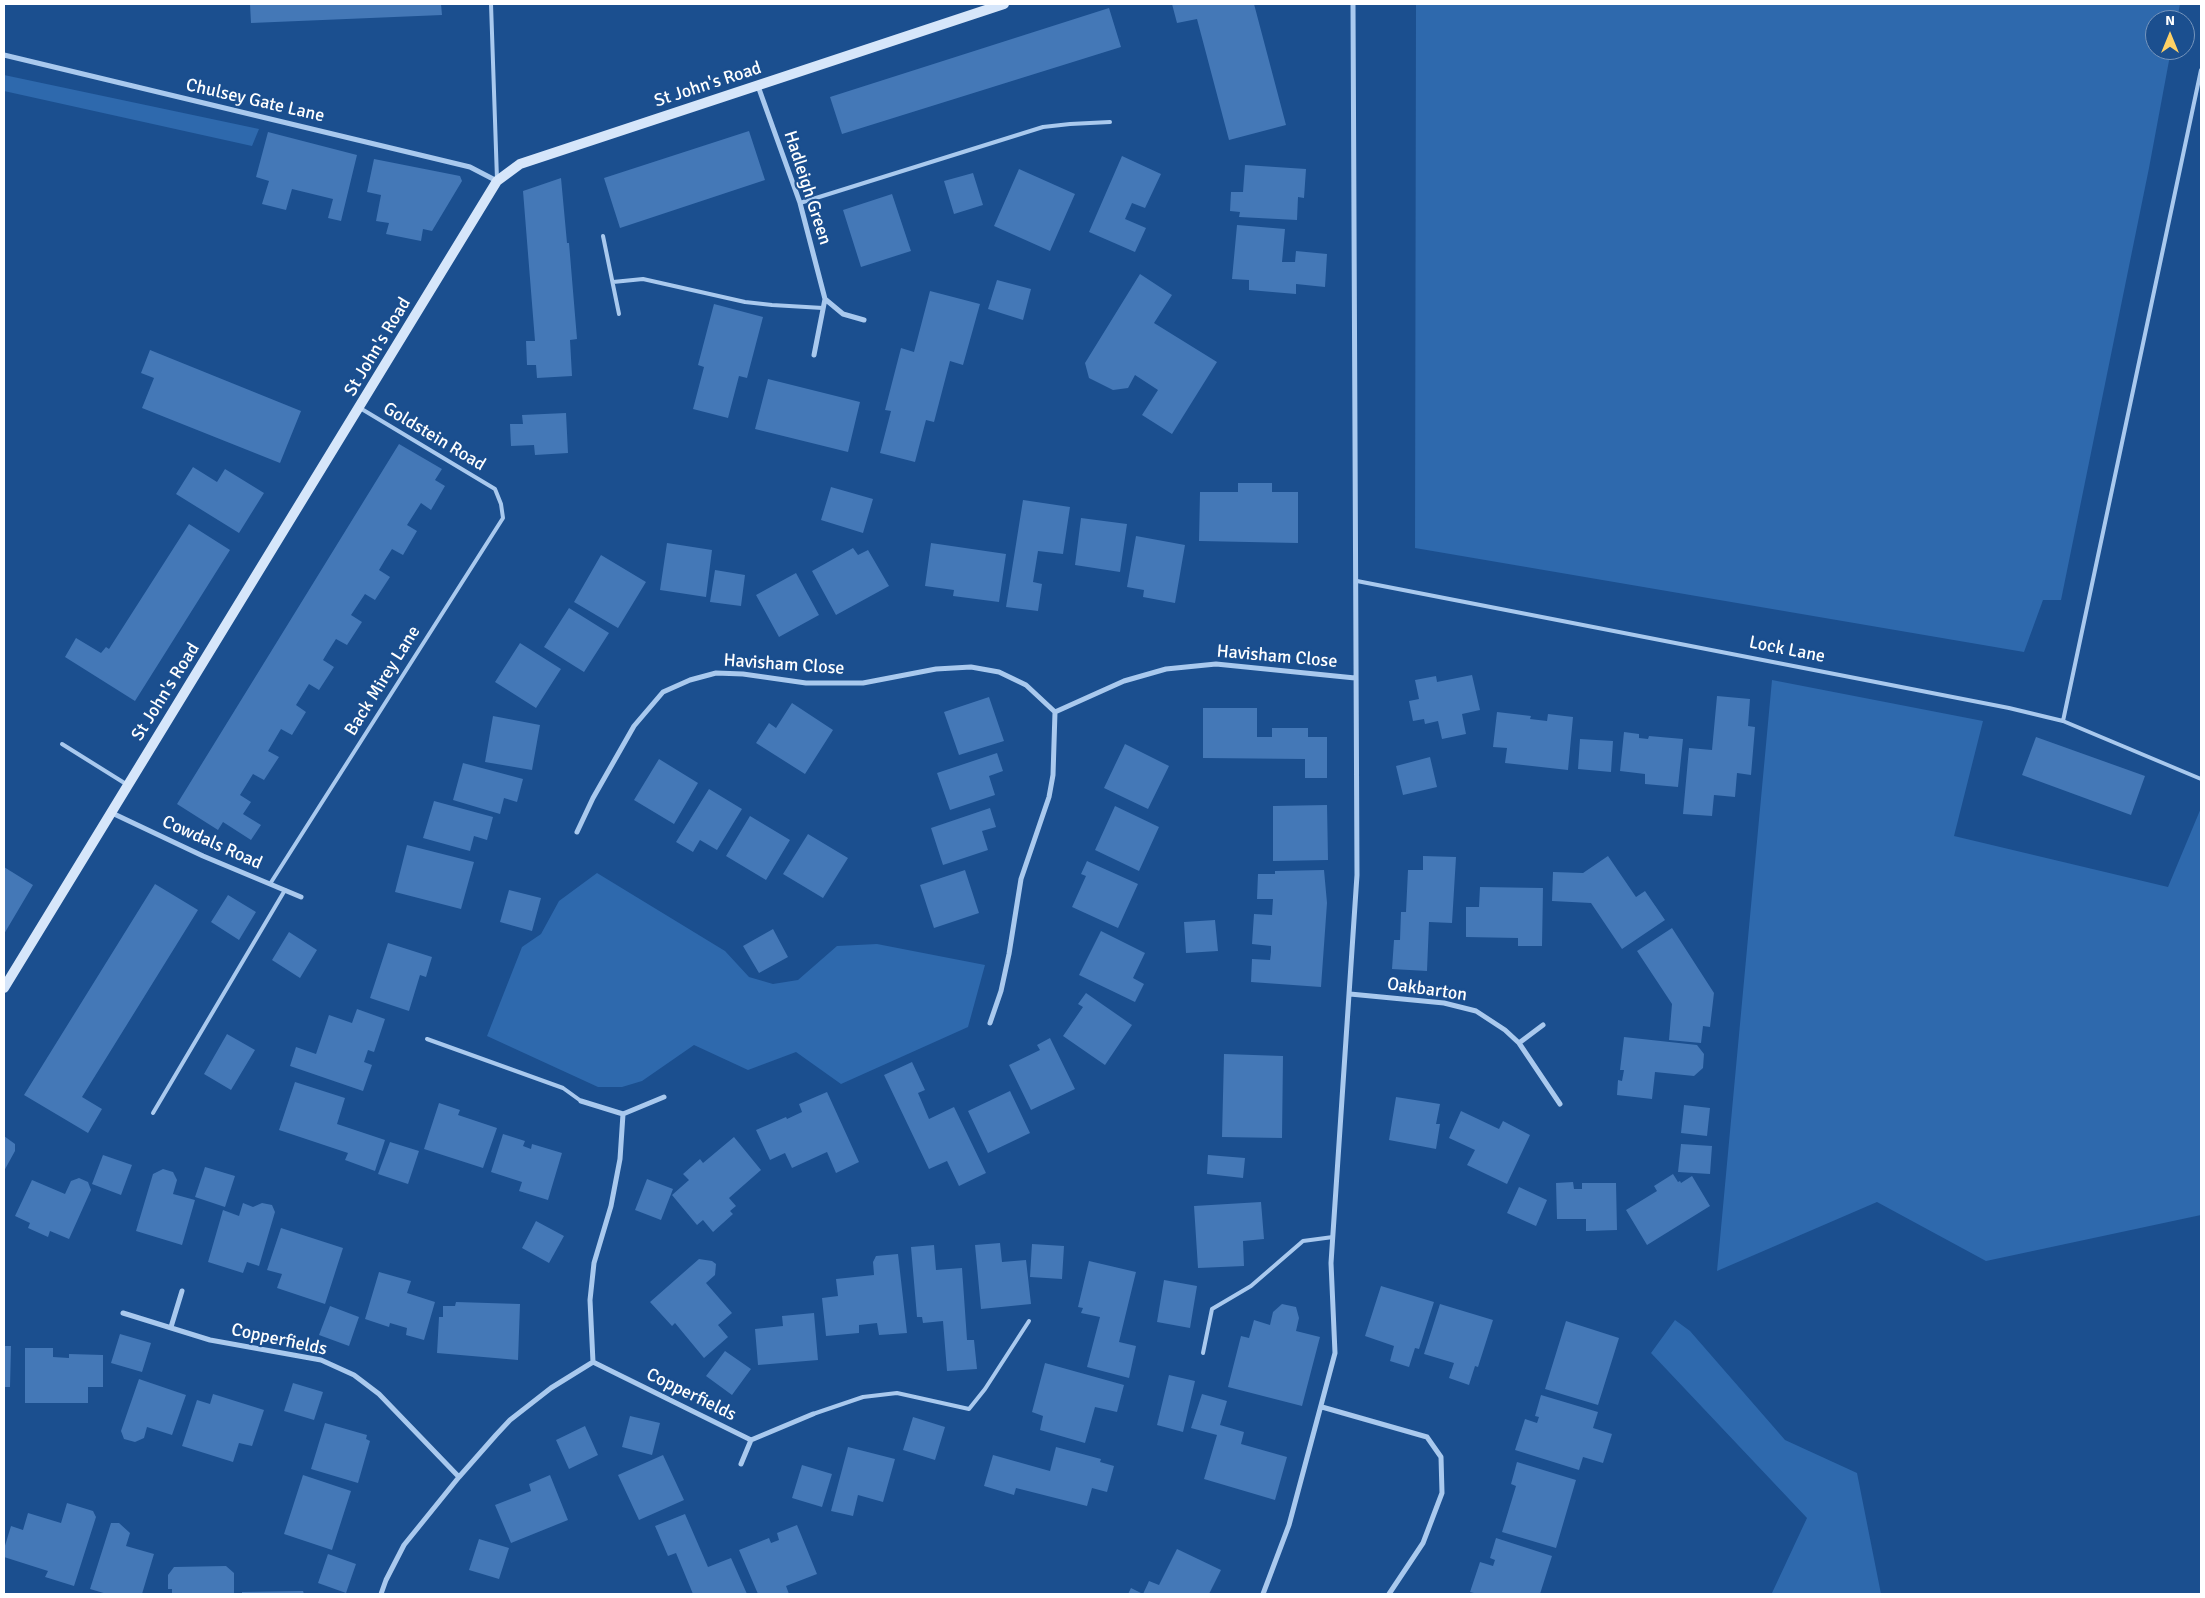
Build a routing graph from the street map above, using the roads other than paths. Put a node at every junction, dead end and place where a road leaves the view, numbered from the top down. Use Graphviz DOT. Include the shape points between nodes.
graph roads {
  1 [pos="490,4"];
  2 [pos="1004,4"];
  3 [pos="1354,4"];
  4 [pos="4,55"];
  5 [pos="2201,70"];
  6 [pos="758,86"];
  7 [pos="1110,122"];
  8 [pos="497,181"];
  9 [pos="800,203"];
  10 [pos="603,236"];
  11 [pos="613,282"];
  12 [pos="825,299"];
  13 [pos="823,308"];
  14 [pos="620,314"];
  15 [pos="864,320"];
  16 [pos="814,355"];
  17 [pos="360,408"];
  18 [pos="495,489"];
  19 [pos="1357,581"];
  20 [pos="1355,678"];
  21 [pos="1055,712"];
  22 [pos="2062,721"];
  23 [pos="62,744"];
  24 [pos="2201,779"];
  25 [pos="128,786"];
  26 [pos="112,813"];
  27 [pos="577,832"];
  28 [pos="270,884"];
  29 [pos="285,890"];
  30 [pos="301,897"];
  31 [pos="4,988"];
  32 [pos="1350,994"];
  33 [pos="990,1023"];
  34 [pos="1543,1025"];
  35 [pos="427,1039"];
  36 [pos="1519,1043"];
  37 [pos="664,1097"];
  38 [pos="581,1100"];
  39 [pos="1560,1104"];
  40 [pos="153,1113"];
  41 [pos="623,1114"];
  42 [pos="1333,1237"];
  43 [pos="182,1292"];
  44 [pos="123,1313"];
  45 [pos="1029,1321"];
  46 [pos="171,1328"];
  47 [pos="1203,1353"];
  48 [pos="593,1362"];
  49 [pos="1322,1407"];
  50 [pos="813,1414"];
  51 [pos="751,1440"];
  52 [pos="741,1464"];
  53 [pos="459,1477"];
  54 [pos="381,1594"];
  55 [pos="1263,1594"];
  56 [pos="1389,1594"];
  1 -- 8 [label="lane"];
  2 -- 6 [label="street, St John's Road"];
  3 -- 19 [label="street"];
  4 -- 8 [label="street, Chulsey Gate Lane" via="470,167"];
  5 -- 22 [label="lane"];
  6 -- 8 [label="street, St John's Road" via="520,164"];
  6 -- 9 [label="street, Hadleigh Green"];
  7 -- 9 [label="lane" via="1044,127"];
  8 -- 17 [label="street, St John's Road"];
  9 -- 12 [label="street, Hadleigh Green"];
  10 -- 11 [label="lane"];
  11 -- 13 [label="lane" via="643,279 745,302"];
  11 -- 14 [label="lane"];
  12 -- 13 [label="street, Hadleigh Green"];
  12 -- 15 [label="street" via="843,314"];
  13 -- 16 [label="street, Hadleigh Green"];
  17 -- 18 [label="lane, Goldstein Road"];
  17 -- 25 [label="street, St John's Road"];
  18 -- 28 [label="lane, Back Mirey Lane" via="503,518"];
  19 -- 20 [label="street"];
  19 -- 22 [label="lane, Lock Lane"];
  20 -- 21 [label="street, Havisham Close" via="1216,664 1166,669 1124,681"];
  20 -- 32 [label="street" via="1357,875"];
  21 -- 27 [label="street, Havisham Close" via="1026,685 999,672 971,667 936,669 863,683 806,683 716,673 664,692 634,726"];
  21 -- 33 [label="street" via="1054,775 1020,879 1009,954"];
  22 -- 24 [label="lane, Lock Lane"];
  23 -- 25 [label="lane"];
  25 -- 26 [label="street, St John's Road"];
  26 -- 28 [label="street, Cowdals Road"];
  26 -- 31 [label="street, St John's Road"];
  28 -- 29 [label="street, Cowdals Road"];
  29 -- 30 [label="street, Cowdals Road"];
  29 -- 40 [label="lane"];
  32 -- 36 [label="street, Oakbarton" via="1476,1010"];
  32 -- 42 [label="street"];
  34 -- 36 [label="street"];
  35 -- 38 [label="lane" via="563,1088"];
  36 -- 39 [label="street, Oakbarton"];
  37 -- 41 [label="street"];
  38 -- 41 [label="street"];
  41 -- 48 [label="street" via="612,1206 594,1263 590,1300"];
  42 -- 47 [label="lane" via="1303,1241 1251,1286 1212,1310"];
  42 -- 49 [label="street" via="1331,1288 1335,1352"];
  43 -- 46 [label="street"];
  44 -- 46 [label="street, Copperfields"];
  45 -- 50 [label="lane" via="969,1409 897,1393 863,1397"];
  46 -- 53 [label="street, Copperfields" via="210,1340 321,1360 354,1375 379,1394"];
  48 -- 51 [label="street, Copperfields"];
  48 -- 53 [label="street" via="551,1388 510,1420"];
  49 -- 55 [label="street" via="1289,1525"];
  49 -- 56 [label="street" via="1427,1437 1441,1457 1442,1493 1423,1543"];
  50 -- 51 [label="street, Copperfields"];
  51 -- 52 [label="street, Copperfields"];
  53 -- 54 [label="street" via="404,1545"];
}
